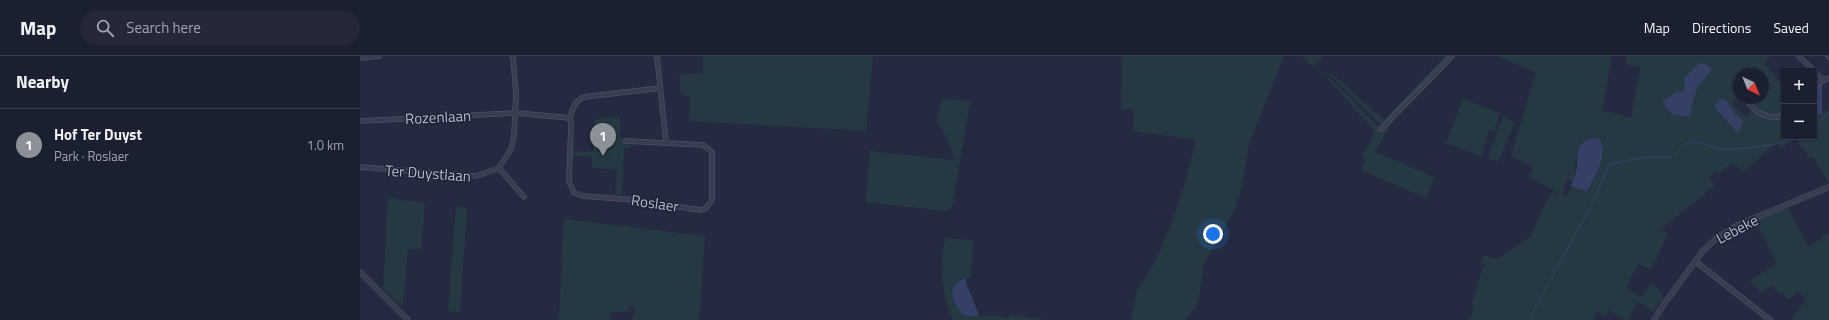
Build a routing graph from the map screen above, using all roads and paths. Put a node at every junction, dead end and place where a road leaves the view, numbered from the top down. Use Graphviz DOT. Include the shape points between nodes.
graph roads {
  1 [pos="379,56"];
  2 [pos="513,56"];
  3 [pos="657,56"];
  4 [pos="1452,56"];
  5 [pos="1799,56"];
  6 [pos="360,58"];
  7 [pos="1811,68"];
  8 [pos="1817,73"];
  9 [pos="1827,79"];
  10 [pos="1817,84"];
  11 [pos="660,88"];
  12 [pos="1749,104"];
  13 [pos="516,113"];
  14 [pos="1781,114"];
  15 [pos="570,118"];
  16 [pos="360,121"];
  17 [pos="1381,129"];
  18 [pos="626,141"];
  19 [pos="666,143"];
  20 [pos="360,167"];
  21 [pos="500,168"];
  22 [pos="1829,187"];
  23 [pos="524,197"];
  24 [pos="1695,261"];
  25 [pos="360,272"];
  26 [pos="408,320"];
  27 [pos="1654,320"];
  28 [pos="1770,320"];
  1 -- 6 [label="street"];
  2 -- 13 [label="street"];
  3 -- 11 [label="street"];
  4 -- 17 [label="street"];
  5 -- 7 [label="street"];
  8 -- 9 [label="street"];
  9 -- 10 [label="street"];
  11 -- 15 [label="street, Roslaer" via="584,97 577,100"];
  11 -- 19 [label="street"];
  12 -- 14 [label="street" via="1763,116 1778,117"];
  13 -- 15 [label="street"];
  13 -- 16 [label="street, Rozenlaan"];
  13 -- 21 [label="street" via="511,149"];
  15 -- 19 [label="street, Roslaer" via="572,125 569,181 574,193 705,209 712,200 712,152 703,145"];
  18 -- 19 [label="street, Roslaer"];
  20 -- 21 [label="street, Ter Duystlaan" via="476,176"];
  21 -- 23 [label="street"];
  22 -- 24 [label="street, Lebeke" via="1726,231 1709,244"];
  24 -- 27 [label="street, Lebeke"];
  24 -- 28 [label="street"];
  25 -- 26 [label="street"];
}
